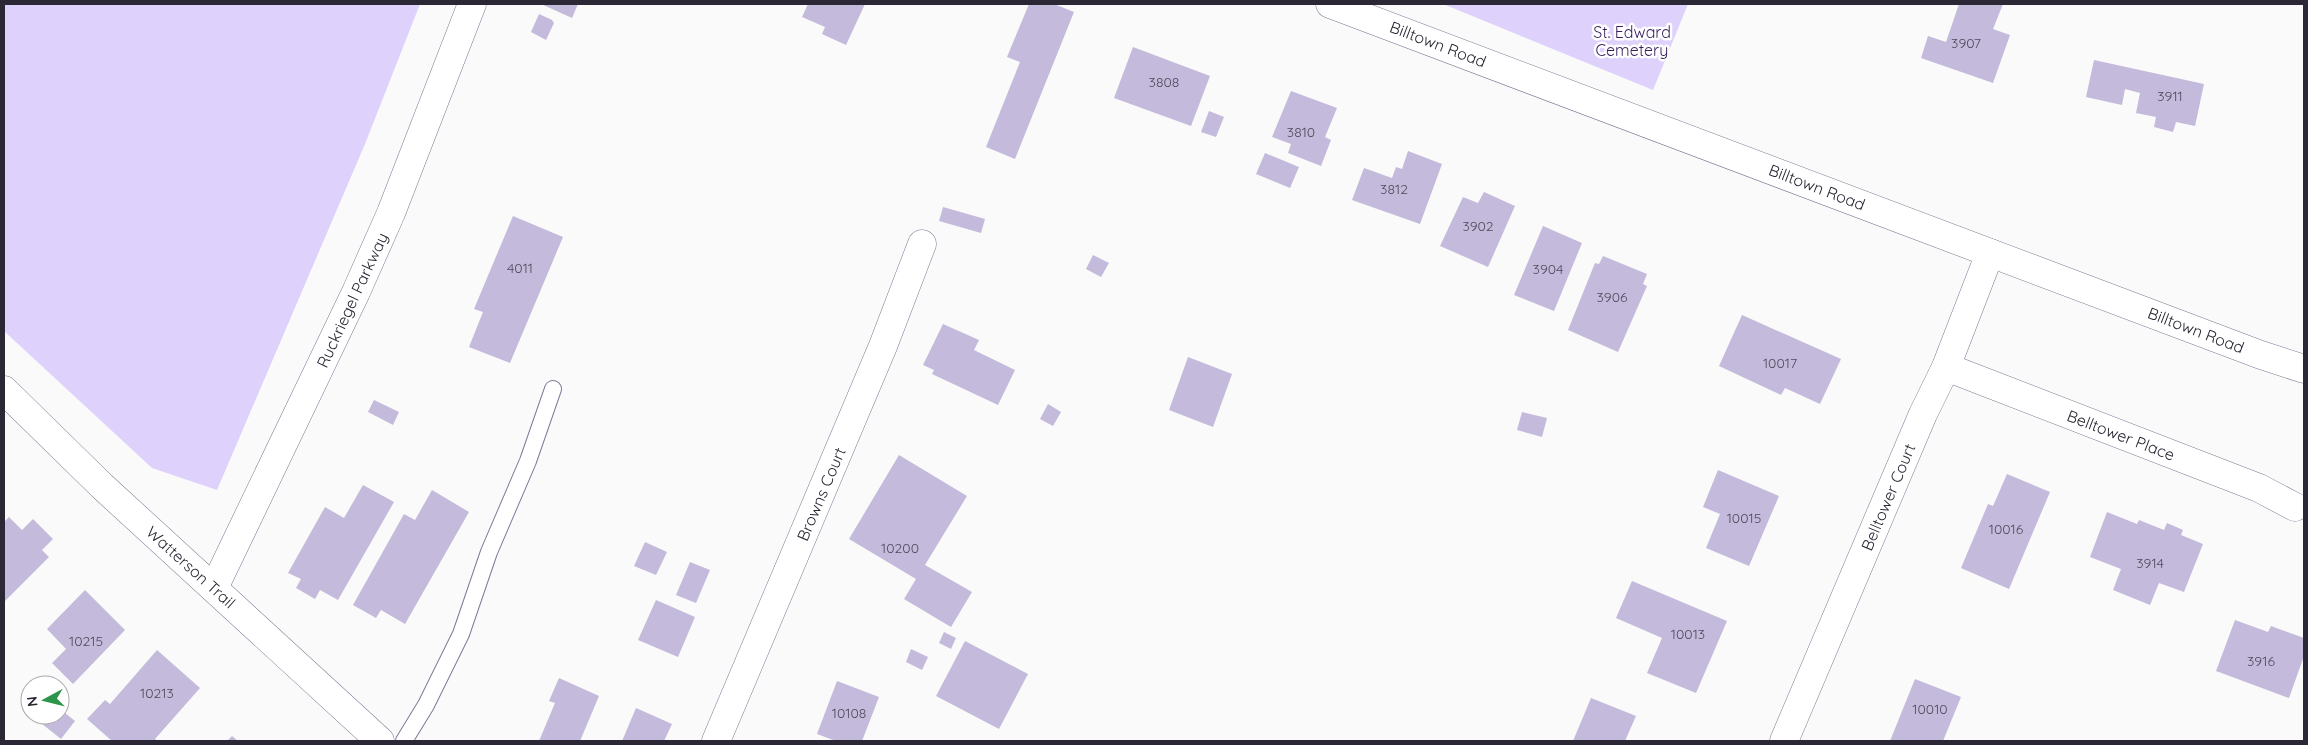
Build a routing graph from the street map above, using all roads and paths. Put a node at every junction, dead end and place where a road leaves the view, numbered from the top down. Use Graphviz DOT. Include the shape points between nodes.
graph roads {
  1 [pos="472,4"];
  2 [pos="1330,4"];
  3 [pos="922,244"];
  4 [pos="1990,252"];
  5 [pos="1946,367"];
  6 [pos="2304,369"];
  7 [pos="553,389"];
  8 [pos="4,390"];
  9 [pos="2295,506"];
  10 [pos="214,588"];
  11 [pos="380,741"];
  12 [pos="404,741"];
  13 [pos="716,741"];
  14 [pos="1784,741"];
  1 -- 10 [label="main road, Ruckriegel Parkway" via="391,213"];
  2 -- 4 [label="main road, Billtown Road"];
  3 -- 13 [label="main road, Browns Court" via="879,355"];
  4 -- 5 [label="main road, Belltower Court"];
  4 -- 6 [label="main road, Billtown Road"];
  5 -- 9 [label="main road, Belltower Place" via="2259,488"];
  5 -- 14 [label="main road, Belltower Court"];
  7 -- 12 [label="lane" via="528,462 489,552 461,634 426,706"];
  8 -- 10 [label="main road, Watterson Trail" via="102,486"];
  10 -- 11 [label="main road, Watterson Trail"];
}
